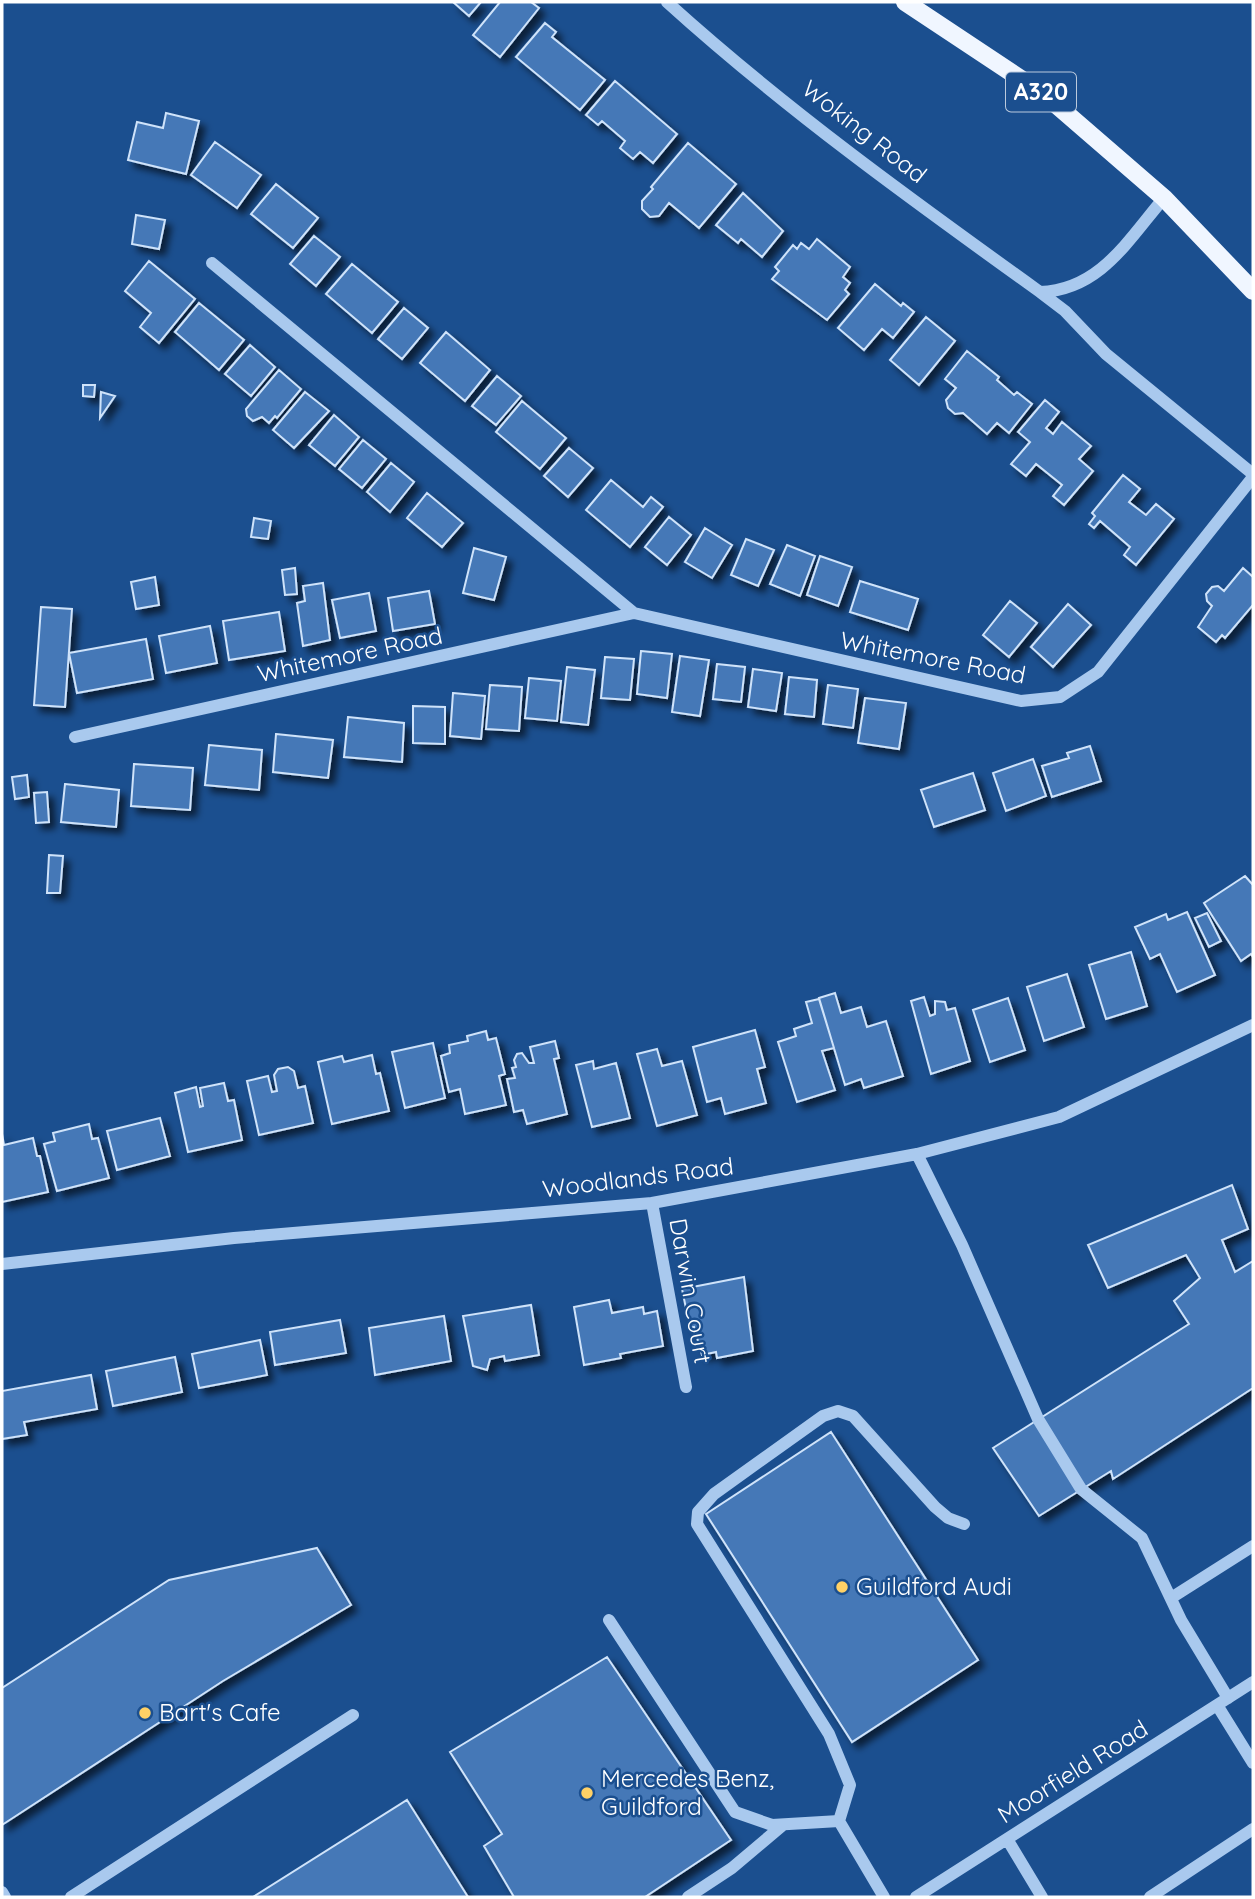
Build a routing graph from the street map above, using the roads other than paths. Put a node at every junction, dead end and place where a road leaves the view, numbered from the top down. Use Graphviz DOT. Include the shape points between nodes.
graph roads {
  1 [pos="667,2"];
  2 [pos="905,2"];
  3 [pos="1164,198"];
  4 [pos="212,263"];
  5 [pos="1253,291"];
  6 [pos="1040,292"];
  7 [pos="1253,475"];
  8 [pos="634,613"];
  9 [pos="75,737"];
  10 [pos="1253,1025"];
  11 [pos="917,1154"];
  12 [pos="652,1203"];
  13 [pos="2,1264"];
  14 [pos="686,1387"];
  15 [pos="964,1524"];
  16 [pos="1253,1546"];
  17 [pos="1171,1598"];
  18 [pos="609,1620"];
  19 [pos="1253,1682"];
  20 [pos="1223,1702"];
  21 [pos="353,1715"];
  22 [pos="1253,1763"];
  23 [pos="839,1821"];
  24 [pos="783,1825"];
  25 [pos="1253,1829"];
  26 [pos="1007,1839"];
  27 [pos="2,1892"];
  28 [pos="924,1895"];
  29 [pos="5,1897"];
  30 [pos="71,1897"];
  31 [pos="688,1897"];
  32 [pos="884,1897"];
  33 [pos="1042,1897"];
  34 [pos="1150,1897"];
  1 -- 6 [label="street, Woking Road" via="875,174"];
  2 -- 3 [label="main road, A320" via="1045,95"];
  3 -- 5 [label="main road, A320"];
  3 -- 6 [label="street" via="1110,262 1085,282 1063,291"];
  4 -- 8 [label="street, Whitemore Road"];
  6 -- 7 [label="street, Woking Road" via="1106,354"];
  7 -- 8 [label="street, Whitemore Road" via="1098,672 1060,696 1021,701"];
  8 -- 9 [label="street, Whitemore Road"];
  10 -- 11 [label="street, Woodlands Road" via="1059,1117"];
  11 -- 12 [label="street, Woodlands Road"];
  11 -- 17 [label="street" via="1038,1419 1081,1489 1142,1538"];
  12 -- 13 [label="street, Woodlands Road" via="220,1240"];
  12 -- 14 [label="street, Darwin Court"];
  15 -- 23 [label="street" via="935,1507 853,1416 838,1411 823,1416 713,1494 698,1512 697,1524 829,1734 850,1785"];
  16 -- 17 [label="street"];
  17 -- 20 [label="street"];
  18 -- 24 [label="street" via="735,1812"];
  19 -- 20 [label="street, Moorfield Road"];
  20 -- 22 [label="street"];
  20 -- 26 [label="street, Moorfield Road"];
  21 -- 30 [label="street"];
  23 -- 24 [label="street"];
  23 -- 32 [label="street"];
  24 -- 31 [label="street"];
  25 -- 34 [label="street"];
  26 -- 28 [label="street, Moorfield Road"];
  26 -- 33 [label="street"];
  27 -- 29 [label="street"];
}
